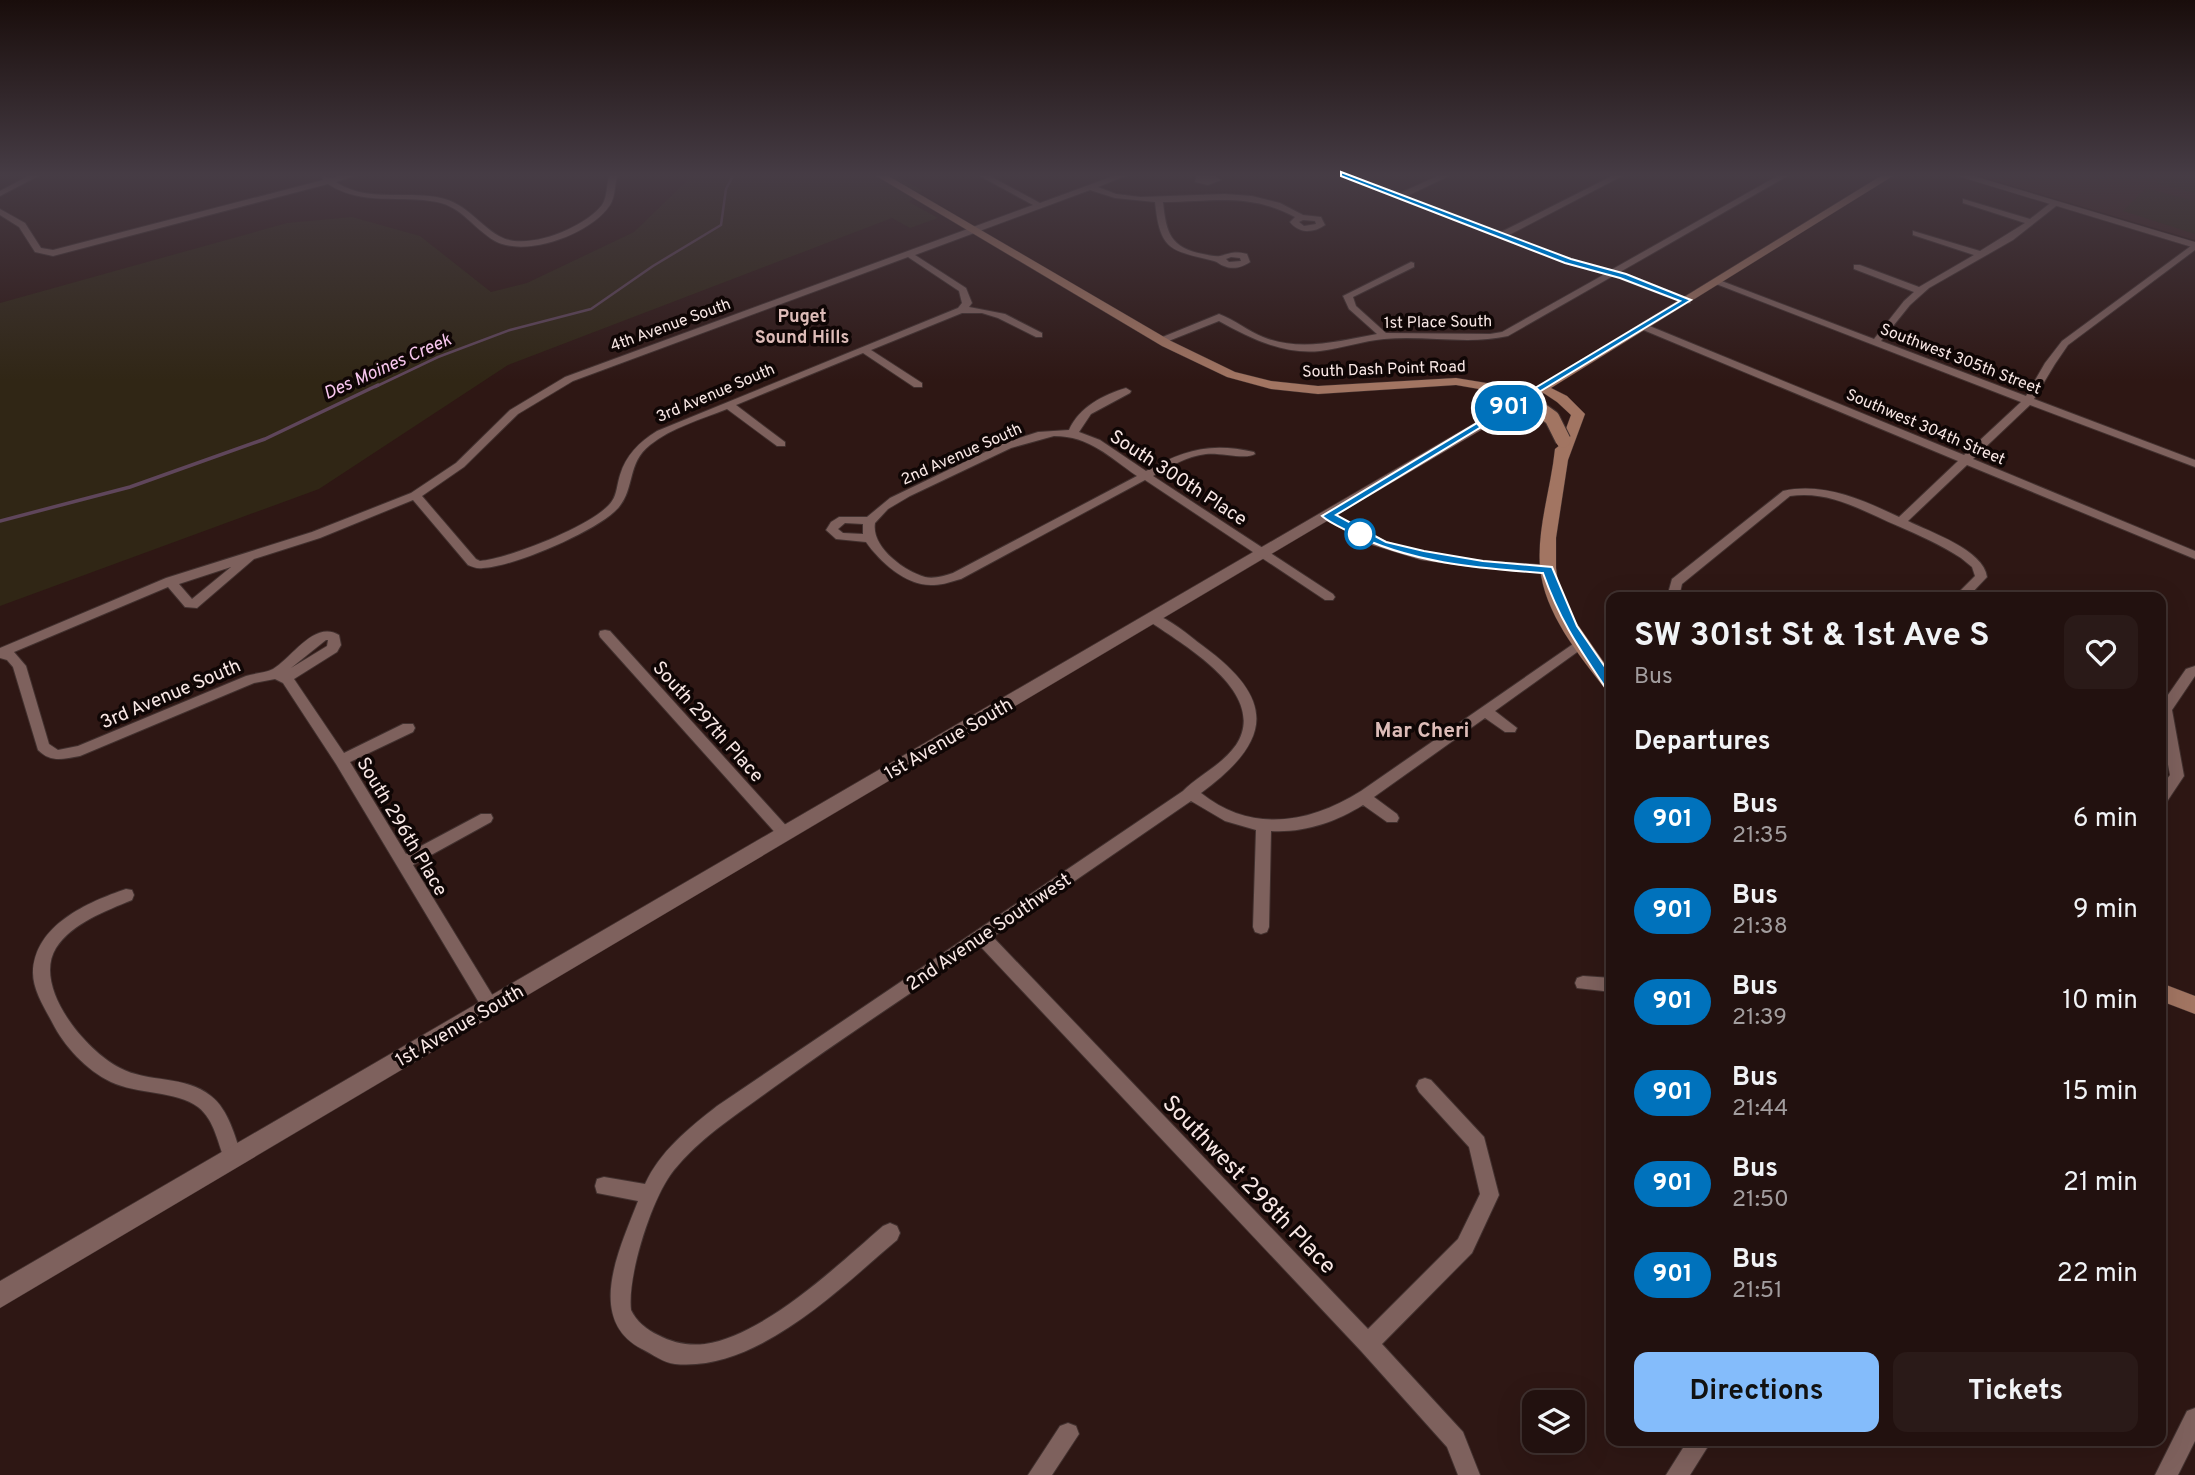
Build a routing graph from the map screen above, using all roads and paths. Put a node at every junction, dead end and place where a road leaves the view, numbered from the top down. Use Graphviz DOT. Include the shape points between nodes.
graph roads {
  1 [pos="33,243"];
  2 [pos="98,243"];
  3 [pos="505,243"];
  4 [pos="534,243"];
  5 [pos="935,243"];
  6 [pos="997,243"];
  7 [pos="1171,243"];
  8 [pos="1520,243"];
  9 [pos="1666,243"];
  10 [pos="1779,243"];
  11 [pos="1946,243"];
  12 [pos="2000,243"];
  13 [pos="2195,245"];
  14 [pos="907,253"];
  15 [pos="1982,255"];
  16 [pos="1222,258"];
  17 [pos="1410,265"];
  18 [pos="1857,267"];
  19 [pos="1613,273"];
  20 [pos="1716,282"];
  21 [pos="1920,291"];
  22 [pos="1687,300"];
  23 [pos="961,310"];
  24 [pos="1644,327"];
  25 [pos="1039,335"];
  26 [pos="1384,337"];
  27 [pos="1163,340"];
  28 [pos="1876,342"];
  29 [pos="863,349"];
  30 [pos="918,385"];
  31 [pos="1542,388"];
  32 [pos="1126,391"];
  33 [pos="2029,400"];
  34 [pos="728,404"];
  35 [pos="1073,433"];
  36 [pos="781,444"];
  37 [pos="1250,454"];
  38 [pos="1561,460"];
  39 [pos="1967,460"];
  40 [pos="2195,464"];
  41 [pos="1145,476"];
  42 [pos="415,495"];
  43 [pos="1328,516"];
  44 [pos="1899,523"];
  45 [pos="832,527"];
  46 [pos="868,529"];
  47 [pos="1263,553"];
  48 [pos="255,554"];
  49 [pos="2195,555"];
  50 [pos="1548,570"];
  51 [pos="170,581"];
  52 [pos="1674,592"];
  53 [pos="1965,592"];
  54 [pos="1329,597"];
  55 [pos="1153,618"];
  56 [pos="605,634"];
  57 [pos="1581,645"];
  58 [pos="0,653"];
  59 [pos="2195,671"];
  60 [pos="281,676"];
  61 [pos="1606,678"];
  62 [pos="2166,709"];
  63 [pos="1485,711"];
  64 [pos="2166,716"];
  65 [pos="408,728"];
  66 [pos="1510,728"];
  67 [pos="341,760"];
  68 [pos="1189,792"];
  69 [pos="2166,792"];
  70 [pos="1363,797"];
  71 [pos="486,818"];
  72 [pos="1392,818"];
  73 [pos="1264,825"];
  74 [pos="785,834"];
  75 [pos="402,863"];
  76 [pos="126,895"];
  77 [pos="1261,927"];
  78 [pos="982,937"];
  79 [pos="1583,983"];
  80 [pos="1606,985"];
  81 [pos="2166,994"];
  82 [pos="2195,1005"];
  83 [pos="490,1006"];
  84 [pos="1425,1086"];
  85 [pos="233,1157"];
  86 [pos="604,1186"];
  87 [pos="650,1194"];
  88 [pos="890,1233"];
  89 [pos="0,1295"];
  90 [pos="1368,1343"];
  91 [pos="2195,1419"];
  92 [pos="1068,1434"];
  93 [pos="1697,1446"];
  94 [pos="1039,1475"];
  95 [pos="1469,1475"];
  96 [pos="1677,1475"];
  97 [pos="2166,1475"];
  1 -- 2 [label="street" via="49,253"];
  3 -- 4 [label="street" via="516,248"];
  5 -- 14 [label="street, 4th Avenue South"];
  6 -- 27 [label="main road, South Dash Point Road"];
  7 -- 16 [label="street" via="1189,253"];
  8 -- 19 [label="street"];
  9 -- 19 [label="street, 1st Place South"];
  10 -- 20 [label="main road, 1st Avenue South"];
  11 -- 15 [label="street"];
  12 -- 15 [label="street"];
  13 -- 33 [label="street" via="2065,344"];
  14 -- 23 [label="street" via="966,293 968,303"];
  14 -- 42 [label="street, 4th Avenue South" via="559,384 514,412 454,469"];
  15 -- 21 [label="street"];
  17 -- 26 [label="street" via="1348,296 1352,307"];
  18 -- 21 [label="street"];
  19 -- 22 [label="street"];
  19 -- 26 [label="street, 1st Place South" via="1505,334"];
  20 -- 22 [label="main road, 1st Avenue South"];
  20 -- 28 [label="street, Southwest 305th Street"];
  21 -- 28 [label="street"];
  22 -- 24 [label="main road, 1st Avenue South"];
  23 -- 25 [label="street" via="1000,314"];
  23 -- 29 [label="street, 3rd Avenue South"];
  24 -- 31 [label="main road, 1st Avenue South"];
  24 -- 39 [label="street, Southwest 304th Street"];
  26 -- 27 [label="street, 1st Place South" via="1300,348 1261,340 1219,317"];
  27 -- 38 [label="main road, South Dash Point Road, bridge" via="1246,380 1296,389 1344,390 1424,380 1465,380 1493,386 1524,398 1552,418 1563,440"];
  28 -- 33 [label="street, Southwest 305th Street"];
  29 -- 30 [label="street"];
  29 -- 34 [label="street, 3rd Avenue South"];
  31 -- 38 [label="main road" via="1578,414"];
  31 -- 43 [label="street, 1st Avenue South"];
  32 -- 35 [label="street" via="1084,413"];
  33 -- 39 [label="street"];
  33 -- 40 [label="street, Southwest 305th Street"];
  34 -- 36 [label="street"];
  34 -- 42 [label="street, 3rd Avenue South" via="643,444 628,463 619,499 602,517 508,559 475,564"];
  35 -- 41 [label="street, South 300th Place"];
  35 -- 46 [label="street, 2nd Avenue South" via="1039,436 998,451 896,500"];
  37 -- 41 [label="street" via="1198,450"];
  38 -- 50 [label="main road" via="1549,531"];
  39 -- 44 [label="street"];
  39 -- 49 [label="street, Southwest 304th Street"];
  41 -- 46 [label="street" via="957,576 928,582 907,574 874,547"];
  41 -- 47 [label="street, South 300th Place"];
  42 -- 48 [label="street, 4th Avenue South" via="339,527"];
  43 -- 47 [label="street, 1st Avenue South"];
  43 -- 50 [label="street" via="1381,544 1424,555"];
  44 -- 52 [label="street" via="1830,493 1810,489 1787,493 1676,582"];
  44 -- 53 [label="street" via="1957,550 1978,566 1980,577"];
  45 -- 46 [label="street" via="840,536"];
  47 -- 54 [label="street, South 300th Place"];
  47 -- 55 [label="street, 1st Avenue South"];
  48 -- 51 [label="street, 4th Avenue South"];
  48 -- 51 [label="street, 4th Avenue South" via="193,605"];
  50 -- 57 [label="main road"];
  51 -- 58 [label="street, 4th Avenue South"];
  55 -- 68 [label="street, 2nd Avenue Southwest" via="1225,671 1251,710 1250,730 1240,749"];
  55 -- 74 [label="street, 1st Avenue South"];
  56 -- 74 [label="street, South 297th Place"];
  57 -- 61 [label="main road"];
  57 -- 63 [label="street"];
  58 -- 60 [label="street, 3rd Avenue South" via="11,656 19,666 43,747 50,753 68,754 251,679"];
  59 -- 62 [label="street"];
  60 -- 67 [label="street, South 296th Place"];
  63 -- 66 [label="street"];
  63 -- 70 [label="street"];
  64 -- 69 [label="street" via="2177,776"];
  65 -- 67 [label="street"];
  67 -- 75 [label="street, South 296th Place"];
  68 -- 73 [label="street" via="1217,812"];
  68 -- 78 [label="street, 2nd Avenue Southwest"];
  70 -- 72 [label="street"];
  70 -- 73 [label="street" via="1322,818"];
  71 -- 75 [label="street"];
  73 -- 77 [label="street"];
  74 -- 83 [label="street, 1st Avenue South"];
  75 -- 83 [label="street, South 296th Place"];
  76 -- 85 [label="street" via="79,916 56,934 41,963 45,995 74,1040 100,1065 137,1084 193,1094 206,1102 220,1122"];
  78 -- 87 [label="street, 2nd Avenue Southwest" via="716,1118 665,1166"];
  78 -- 90 [label="street, Southwest 298th Place"];
  79 -- 80 [label="street"];
  81 -- 82 [label="main road"];
  83 -- 85 [label="street, 1st Avenue South"];
  84 -- 90 [label="street" via="1477,1143 1490,1195 1465,1246"];
  85 -- 89 [label="street, 1st Avenue South"];
  86 -- 87 [label="street"];
  87 -- 88 [label="street, 2nd Avenue Southwest" via="623,1279 620,1307 624,1320 647,1342 675,1355 700,1356 725,1349 778,1321"];
  90 -- 95 [label="street, Southwest 298th Place" via="1455,1440"];
  91 -- 97 [label="street"];
  92 -- 94 [label="street"];
  93 -- 96 [label="street"];
}
